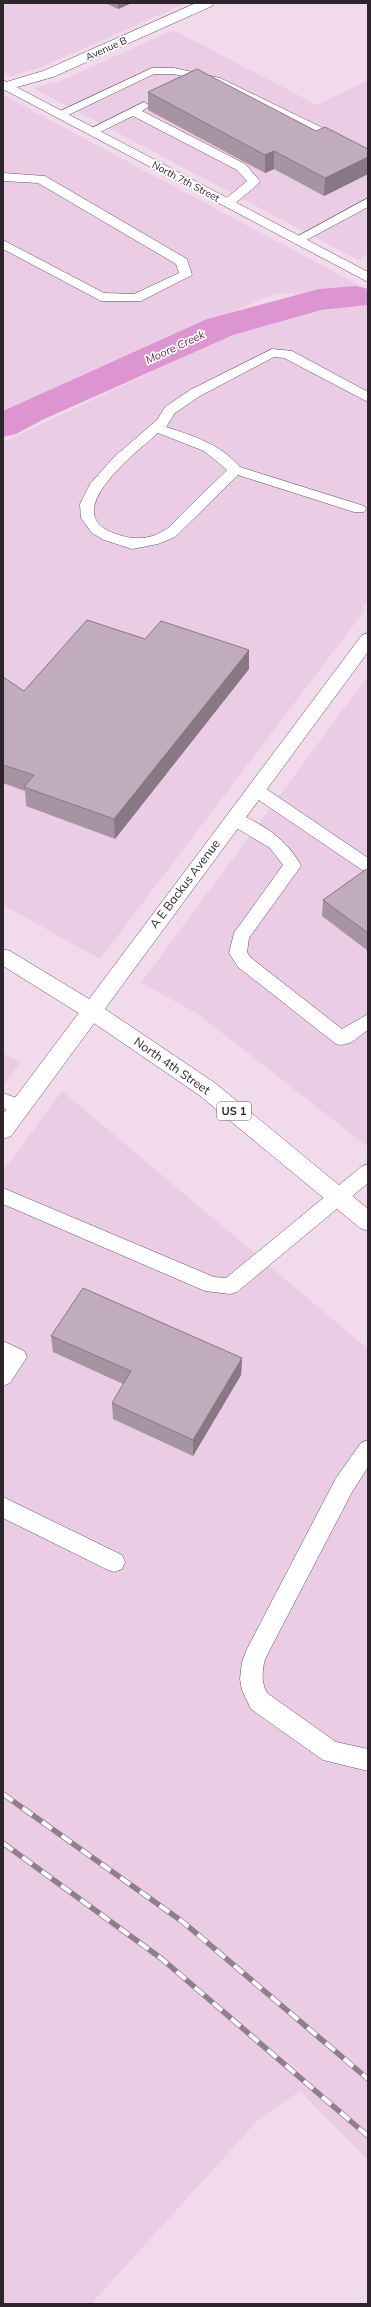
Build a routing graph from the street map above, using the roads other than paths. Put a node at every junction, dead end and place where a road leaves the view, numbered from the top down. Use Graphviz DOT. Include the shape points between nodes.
graph roads {
  1 [pos="207,3"];
  2 [pos="205,78"];
  3 [pos="4,85"];
  4 [pos="184,88"];
  5 [pos="155,101"];
  6 [pos="133,111"];
  7 [pos="60,114"];
  8 [pos="92,131"];
  9 [pos="368,155"];
  10 [pos="3,177"];
  11 [pos="368,202"];
  12 [pos="228,203"];
  13 [pos="297,240"];
  14 [pos="3,244"];
  15 [pos="365,274"];
  16 [pos="368,398"];
  17 [pos="156,428"];
  18 [pos="235,470"];
  19 [pos="368,497"];
  20 [pos="364,511"];
  21 [pos="368,639"];
  22 [pos="256,790"];
  23 [pos="234,820"];
  24 [pos="368,866"];
  25 [pos="3,956"];
  26 [pos="92,1011"];
  27 [pos="368,1021"];
  28 [pos="12,1103"];
  29 [pos="3,1130"];
  30 [pos="368,1172"];
  31 [pos="3,1196"];
  32 [pos="339,1196"];
  33 [pos="368,1222"];
  34 [pos="3,1350"];
  35 [pos="3,1377"];
  36 [pos="368,1449"];
  37 [pos="3,1507"];
  38 [pos="114,1562"];
  39 [pos="368,1760"];
  1 -- 3 [label="street, Avenue B" via="48,74"];
  2 -- 4 [label="lane"];
  2 -- 7 [label="lane" via="174,71 152,70"];
  2 -- 9 [label="lane" via="216,80"];
  3 -- 7 [label="street, North 7th Street"];
  5 -- 6 [label="lane"];
  6 -- 8 [label="lane"];
  6 -- 12 [label="lane" via="241,167 254,181"];
  7 -- 8 [label="street, North 7th Street"];
  8 -- 12 [label="street, North 7th Street"];
  10 -- 14 [label="lane" via="41,179 182,262 186,275 136,298 101,297"];
  11 -- 13 [label="lane"];
  12 -- 13 [label="street, North 7th Street"];
  13 -- 15 [label="street, North 7th Street"];
  16 -- 17 [label="lane" via="287,354 272,353 195,393 170,410"];
  17 -- 18 [label="lane" via="216,451"];
  17 -- 18 [label="lane" via="99,481 87,504 88,518 97,530 109,537 132,544 152,541 170,534"];
  18 -- 20 [label="lane"];
  19 -- 20 [label="lane"];
  21 -- 22 [label="street, A E Backus Avenue"];
  22 -- 23 [label="street, A E Backus Avenue"];
  22 -- 24 [label="lane"];
  23 -- 26 [label="street, A E Backus Avenue"];
  23 -- 27 [label="lane" via="282,849 292,866 240,937 238,953 244,962 342,1039"];
  25 -- 26 [label="street, North 4th Street / US 1"];
  26 -- 28 [label="street, A E Backus Avenue"];
  26 -- 32 [label="street, North 4th Street / US 1" via="207,1089"];
  28 -- 29 [label="street, A E Backus Avenue"];
  30 -- 32 [label="lane"];
  31 -- 32 [label="lane" via="212,1285 230,1286"];
  32 -- 33 [label="street, North 4th Street / US 1"];
  34 -- 35 [label="lane" via="17,1357"];
  36 -- 39 [label="lane" via="344,1485 255,1656 250,1677 252,1690 259,1701 331,1752"];
  37 -- 38 [label="lane"];
}
